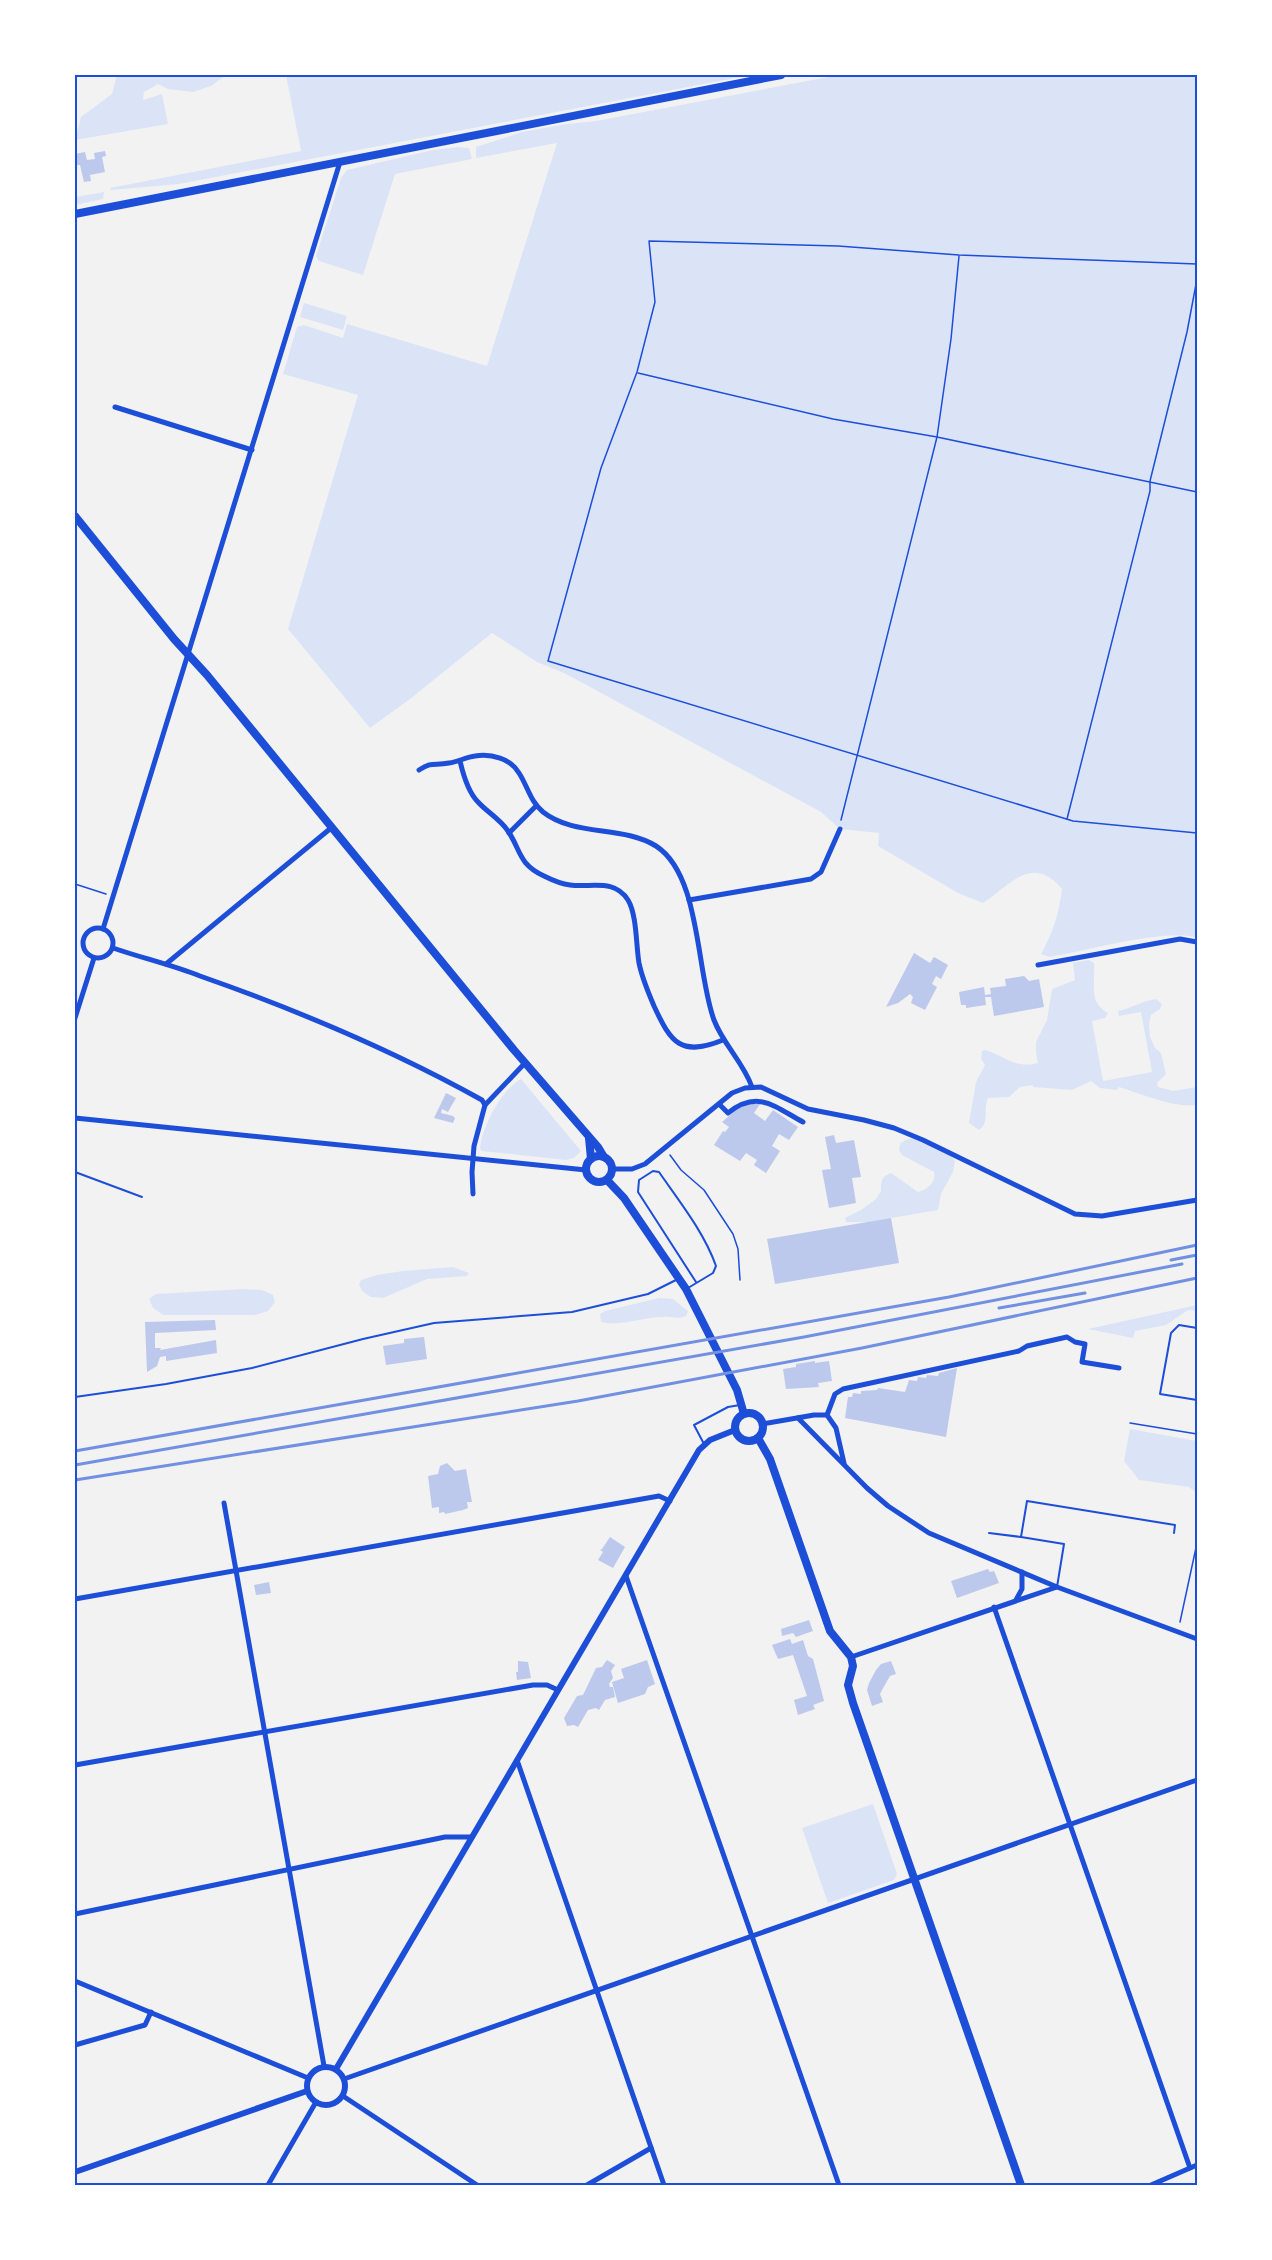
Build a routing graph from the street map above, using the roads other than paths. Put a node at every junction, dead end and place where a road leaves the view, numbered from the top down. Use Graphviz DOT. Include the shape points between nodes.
graph roads {
  1 [pos="781,75"];
  2 [pos="340,162"];
  3 [pos="75,214"];
  4 [pos="115,407"];
  5 [pos="252,450"];
  6 [pos="75,516"];
  7 [pos="188,655"];
  8 [pos="460,761"];
  9 [pos="419,770"];
  10 [pos="536,806"];
  11 [pos="331,828"];
  12 [pos="840,829"];
  13 [pos="509,832"];
  14 [pos="690,900"];
  15 [pos="103,929"];
  16 [pos="75,937"];
  17 [pos="83,939"];
  18 [pos="1197,942"];
  19 [pos="113,948"];
  20 [pos="94,958"];
  21 [pos="166,964"];
  22 [pos="1038,965"];
  23 [pos="75,1018"];
  24 [pos="723,1040"];
  25 [pos="525,1063"];
  26 [pos="752,1087"];
  27 [pos="719,1104"];
  28 [pos="485,1105"];
  29 [pos="75,1118"];
  30 [pos="803,1122"];
  31 [pos="589,1138"];
  32 [pos="604,1157"];
  33 [pos="473,1158"];
  34 [pos="591,1159"];
  35 [pos="613,1169"];
  36 [pos="586,1170"];
  37 [pos="75,1172"];
  38 [pos="608,1180"];
  39 [pos="473,1194"];
  40 [pos="142,1197"];
  41 [pos="1197,1200"];
  42 [pos="679,1278"];
  43 [pos="696,1282"];
  44 [pos="686,1290"];
  45 [pos="1197,1328"];
  46 [pos="1119,1368"];
  47 [pos="75,1397"];
  48 [pos="1197,1400"];
  49 [pos="743,1405"];
  50 [pos="744,1414"];
  51 [pos="826,1415"];
  52 [pos="798,1418"];
  53 [pos="762,1424"];
  54 [pos="735,1430"];
  55 [pos="758,1438"];
  56 [pos="704,1444"];
  57 [pos="844,1463"];
  58 [pos="670,1501"];
  59 [pos="224,1503"];
  60 [pos="989,1533"];
  61 [pos="1174,1533"];
  62 [pos="1021,1537"];
  63 [pos="235,1570"];
  64 [pos="1022,1572"];
  65 [pos="626,1576"];
  66 [pos="1058,1587"];
  67 [pos="75,1599"];
  68 [pos="1016,1600"];
  69 [pos="994,1607"];
  70 [pos="1197,1639"];
  71 [pos="851,1657"];
  72 [pos="558,1690"];
  73 [pos="264,1732"];
  74 [pos="517,1760"];
  75 [pos="75,1765"];
  76 [pos="1197,1780"];
  77 [pos="1070,1824"];
  78 [pos="472,1837"];
  79 [pos="288,1870"];
  80 [pos="915,1879"];
  81 [pos="75,1914"];
  82 [pos="752,1936"];
  83 [pos="75,1981"];
  84 [pos="597,1990"];
  85 [pos="151,2012"];
  86 [pos="75,2045"];
  87 [pos="324,2066"];
  88 [pos="336,2069"];
  89 [pos="308,2078"];
  90 [pos="344,2079"];
  91 [pos="307,2091"];
  92 [pos="343,2096"];
  93 [pos="316,2103"];
  94 [pos="651,2148"];
  95 [pos="1197,2165"];
  96 [pos="1190,2168"];
  97 [pos="75,2172"];
  98 [pos="268,2185"];
  99 [pos="477,2185"];
  100 [pos="587,2185"];
  101 [pos="664,2185"];
  102 [pos="839,2185"];
  103 [pos="1021,2185"];
  104 [pos="1151,2185"];
  1 -- 2 [label="main road"];
  2 -- 3 [label="main road"];
  2 -- 5 [label="street"];
  4 -- 5 [label="street"];
  5 -- 7 [label="street"];
  6 -- 7 [label="main road"];
  7 -- 11 [label="main road"];
  7 -- 15 [label="street"];
  8 -- 9 [label="street" via="430,763"];
  8 -- 10 [label="street" via="486,755 506,761 519,772"];
  8 -- 13 [label="street" via="476,801"];
  10 -- 13 [label="street"];
  10 -- 14 [label="street" via="565,824 632,837 657,847 677,870"];
  11 -- 21 [label="street"];
  11 -- 25 [label="main road"];
  12 -- 14 [label="street" via="821,872 812,879"];
  13 -- 24 [label="street" via="528,866 544,876 568,885 608,885 623,893 630,902 645,985 665,1030 677,1042 695,1048"];
  14 -- 24 [label="street" via="708,1000"];
  15 -- 17 [label="street" via="89,931"];
  15 -- 19 [label="street" via="111,935"];
  16 -- 17 [label="street"];
  17 -- 20 [label="street" via="84,948"];
  18 -- 22 [label="street" via="1180,939"];
  19 -- 20 [label="street" via="106,956"];
  19 -- 21 [label="street"];
  20 -- 23 [label="street"];
  21 -- 28 [label="street" via="346,1033 474,1095"];
  24 -- 26 [label="street" via="747,1073"];
  25 -- 28 [label="street"];
  25 -- 31 [label="main road"];
  26 -- 27 [label="street" via="732,1093"];
  26 -- 41 [label="street" via="769,1090 808,1109 894,1128 1075,1214 1102,1216"];
  27 -- 30 [label="street" via="728,1113 746,1101 762,1101"];
  27 -- 35 [label="street" via="645,1164"];
  28 -- 33 [label="street"];
  29 -- 33 [label="street"];
  31 -- 32 [label="main road"];
  31 -- 34 [label="main road"];
  32 -- 34 [label="main road"];
  32 -- 35 [label="main road"];
  33 -- 36 [label="street"];
  33 -- 39 [label="street"];
  34 -- 36 [label="main road"];
  35 -- 38 [label="main road"];
  36 -- 38 [label="main road" via="592,1181"];
  37 -- 40 [label="lane"];
  38 -- 42 [label="main road"];
  42 -- 44 [label="main road"];
  42 -- 47 [label="lane" via="648,1293 572,1312 434,1323 252,1368"];
  43 -- 43 [label="lane" via="638,1192 639,1180 653,1171 659,1172 713,1257 716,1270"];
  43 -- 44 [label="lane"];
  44 -- 49 [label="main road"];
  45 -- 48 [label="lane" via="1179,1325 1171,1333 1160,1394"];
  46 -- 51 [label="street" via="1082,1362 1085,1344 1067,1337 843,1389 835,1394"];
  49 -- 50 [label="main road"];
  49 -- 56 [label="lane" via="728,1407 694,1425"];
  50 -- 53 [label="main road" via="755,1414"];
  50 -- 54 [label="main road" via="736,1420"];
  51 -- 52 [label="street"];
  51 -- 57 [label="street" via="836,1428"];
  52 -- 53 [label="street"];
  52 -- 57 [label="street"];
  53 -- 55 [label="main road"];
  54 -- 55 [label="main road" via="746,1441"];
  54 -- 56 [label="street"];
  55 -- 71 [label="main road" via="770,1459 830,1631"];
  56 -- 58 [label="street"];
  57 -- 64 [label="street" via="867,1488 905,1518 945,1540"];
  58 -- 63 [label="street" via="659,1496"];
  58 -- 65 [label="street"];
  59 -- 63 [label="street"];
  60 -- 62 [label="lane"];
  61 -- 62 [label="lane" via="1175,1525 1027,1501"];
  62 -- 66 [label="lane" via="1064,1544"];
  63 -- 67 [label="street"];
  63 -- 73 [label="street"];
  64 -- 66 [label="street"];
  64 -- 68 [label="street" via="1023,1582"];
  65 -- 72 [label="street"];
  65 -- 82 [label="street"];
  66 -- 68 [label="street"];
  66 -- 70 [label="street"];
  68 -- 69 [label="street"];
  69 -- 71 [label="street"];
  69 -- 77 [label="street"];
  71 -- 80 [label="main road" via="848,1685"];
  72 -- 73 [label="street" via="532,1685"];
  72 -- 74 [label="street"];
  73 -- 75 [label="street"];
  73 -- 79 [label="street"];
  74 -- 78 [label="street"];
  74 -- 84 [label="street"];
  76 -- 77 [label="street"];
  77 -- 80 [label="street"];
  77 -- 96 [label="street"];
  78 -- 79 [label="street" via="446,1837"];
  78 -- 88 [label="street"];
  79 -- 81 [label="street"];
  79 -- 87 [label="street"];
  80 -- 82 [label="street"];
  80 -- 103 [label="main road"];
  82 -- 84 [label="street"];
  82 -- 102 [label="street"];
  83 -- 85 [label="street"];
  84 -- 90 [label="street"];
  84 -- 94 [label="street"];
  85 -- 86 [label="street" via="145,2025"];
  85 -- 89 [label="street"];
  87 -- 88 [label="street"];
  87 -- 89 [label="street"];
  88 -- 90 [label="street"];
  89 -- 91 [label="street"];
  90 -- 92 [label="street"];
  91 -- 93 [label="street"];
  91 -- 97 [label="street"];
  92 -- 93 [label="street" via="331,2105"];
  92 -- 99 [label="street"];
  93 -- 98 [label="street"];
  94 -- 100 [label="street"];
  94 -- 101 [label="street"];
  95 -- 96 [label="street"];
  96 -- 104 [label="street"];
}
